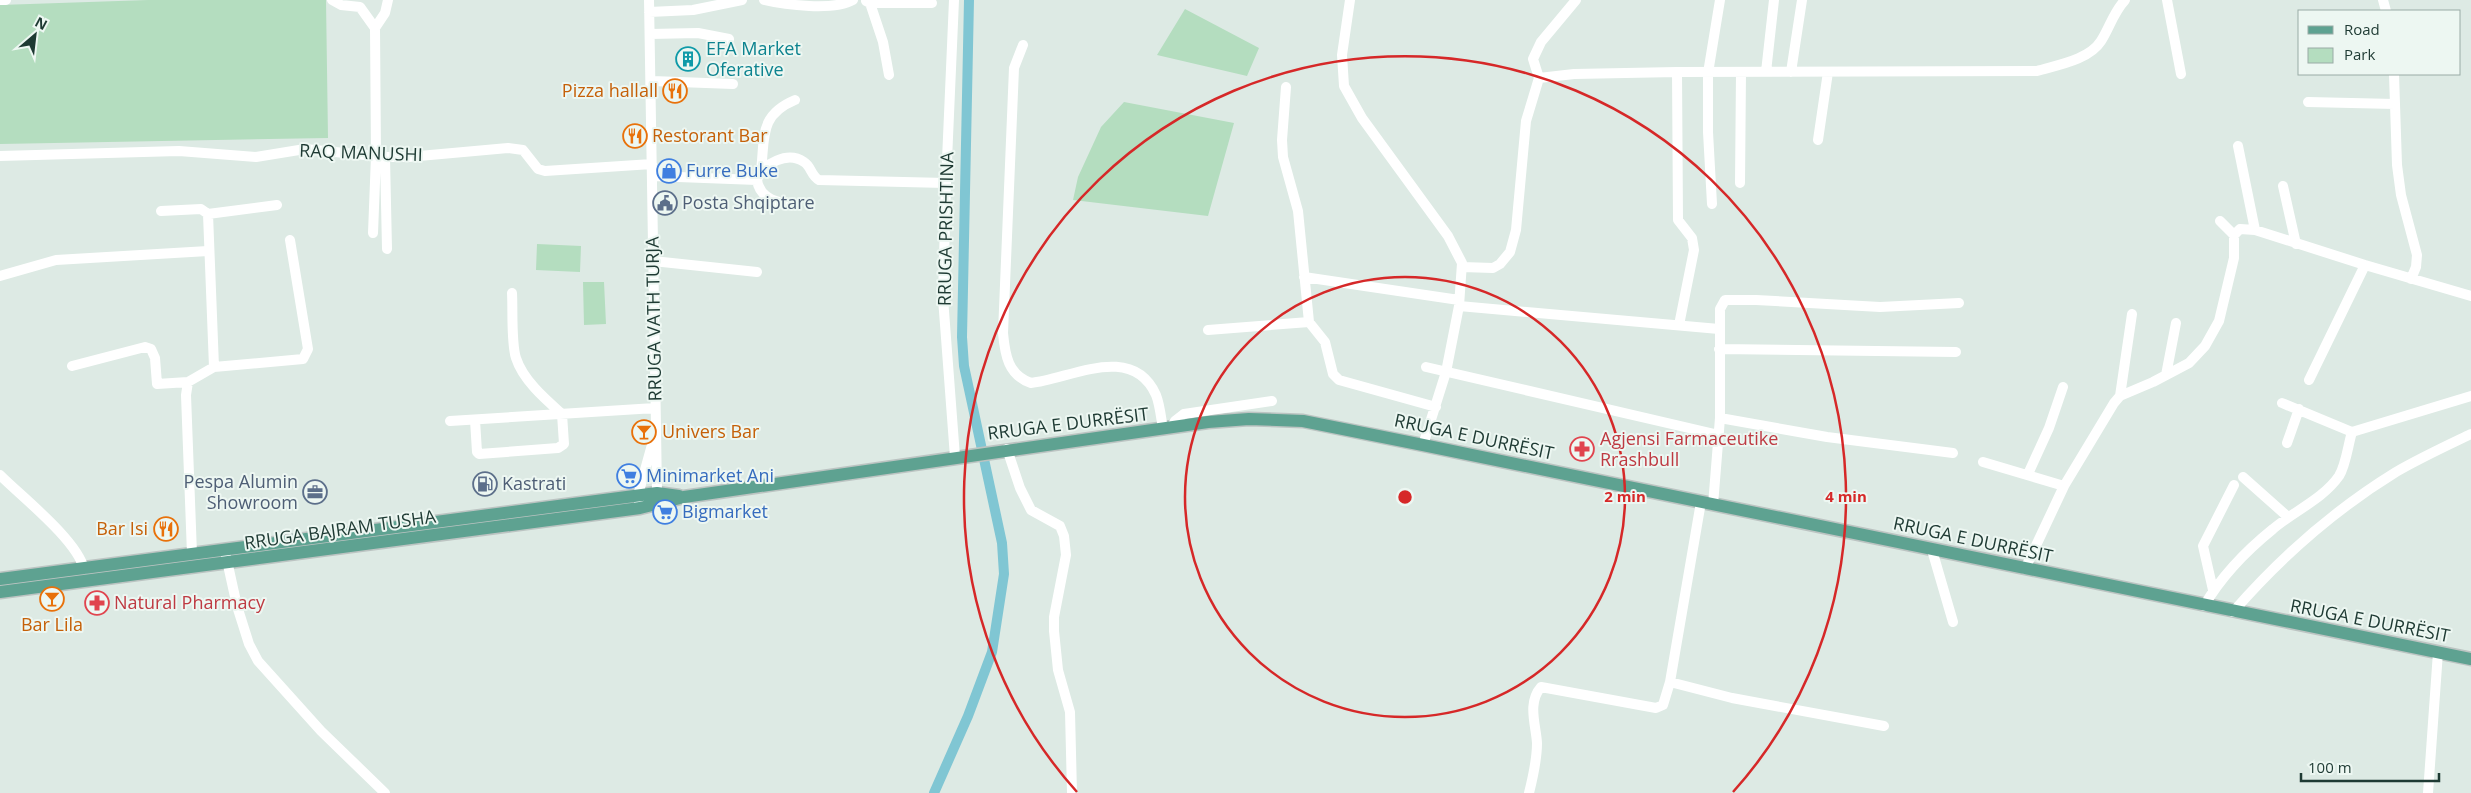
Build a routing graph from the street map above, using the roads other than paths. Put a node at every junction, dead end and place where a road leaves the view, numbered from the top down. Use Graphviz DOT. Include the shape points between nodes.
graph roads {
  1 [pos="0,0"];
  2 [pos="6,0"];
  3 [pos="332,0"];
  4 [pos="388,0"];
  5 [pos="649,0"];
  6 [pos="742,0"];
  7 [pos="764,0"];
  8 [pos="852,0"];
  9 [pos="954,0"];
  10 [pos="1350,0"];
  11 [pos="1576,0"];
  12 [pos="1720,0"];
  13 [pos="1774,0"];
  14 [pos="1802,0"];
  15 [pos="2125,0"];
  16 [pos="2167,0"];
  17 [pos="868,2"];
  18 [pos="932,3"];
  19 [pos="649,12"];
  20 [pos="375,28"];
  21 [pos="650,34"];
  22 [pos="728,39"];
  23 [pos="1023,45"];
  24 [pos="1677,72"];
  25 [pos="1741,72"];
  26 [pos="1766,72"];
  27 [pos="1791,72"];
  28 [pos="1828,72"];
  29 [pos="1708,73"];
  30 [pos="2181,74"];
  31 [pos="889,75"];
  32 [pos="2394,75"];
  33 [pos="1539,78"];
  34 [pos="652,81"];
  35 [pos="733,84"];
  36 [pos="1286,87"];
  37 [pos="795,100"];
  38 [pos="2308,102"];
  39 [pos="2395,104"];
  40 [pos="1818,140"];
  41 [pos="2238,146"];
  42 [pos="0,156"];
  43 [pos="380,157"];
  44 [pos="652,164"];
  45 [pos="759,175"];
  46 [pos="652,176"];
  47 [pos="946,183"];
  48 [pos="1740,183"];
  49 [pos="2282,186"];
  50 [pos="1712,204"];
  51 [pos="277,205"];
  52 [pos="796,205"];
  53 [pos="161,211"];
  54 [pos="208,214"];
  55 [pos="2220,220"];
  56 [pos="2255,230"];
  57 [pos="373,233"];
  58 [pos="2234,235"];
  59 [pos="290,240"];
  60 [pos="2296,244"];
  61 [pos="387,250"];
  62 [pos="208,251"];
  63 [pos="653,261"];
  64 [pos="2365,266"];
  65 [pos="1462,267"];
  66 [pos="757,272"];
  67 [pos="0,276"];
  68 [pos="1304,277"];
  69 [pos="2411,279"];
  70 [pos="512,292"];
  71 [pos="2471,296"];
  72 [pos="1459,303"];
  73 [pos="1959,304"];
  74 [pos="2132,314"];
  75 [pos="1309,322"];
  76 [pos="2176,323"];
  77 [pos="1679,324"];
  78 [pos="1719,329"];
  79 [pos="1208,330"];
  80 [pos="1719,349"];
  81 [pos="1956,352"];
  82 [pos="72,366"];
  83 [pos="214,367"];
  84 [pos="1426,367"];
  85 [pos="1446,372"];
  86 [pos="2166,375"];
  87 [pos="2308,380"];
  88 [pos="188,382"];
  89 [pos="2063,387"];
  90 [pos="2120,396"];
  91 [pos="2471,396"];
  92 [pos="1272,401"];
  93 [pos="2282,403"];
  94 [pos="1436,407"];
  95 [pos="655,408"];
  96 [pos="2299,408"];
  97 [pos="562,414"];
  98 [pos="1720,418"];
  99 [pos="475,420"];
  100 [pos="450,421"];
  101 [pos="656,428"];
  102 [pos="1167,428"];
  103 [pos="2352,432"];
  104 [pos="2471,434"];
  105 [pos="1719,435"];
  106 [pos="2288,443"];
  107 [pos="1423,444"];
  108 [pos="1005,450"];
  109 [pos="1953,453"];
  110 [pos="960,456"];
  111 [pos="1983,462"];
  112 [pos="0,474"];
  113 [pos="2028,474"];
  114 [pos="2243,477"];
  115 [pos="2234,485"];
  116 [pos="2064,486"];
  117 [pos="657,493"];
  118 [pos="638,495"];
  119 [pos="684,497"];
  120 [pos="1707,503"];
  121 [pos="646,508"];
  122 [pos="2288,517"];
  123 [pos="225,550"];
  124 [pos="1932,550"];
  125 [pos="192,554"];
  126 [pos="228,564"];
  127 [pos="84,569"];
  128 [pos="2025,569"];
  129 [pos="0,579"];
  130 [pos="2213,590"];
  131 [pos="0,592"];
  132 [pos="2204,606"];
  133 [pos="2233,612"];
  134 [pos="1953,622"];
  135 [pos="2438,652"];
  136 [pos="2471,659"];
  137 [pos="1670,682"];
  138 [pos="1884,726"];
  139 [pos="385,793"];
  140 [pos="1072,793"];
  141 [pos="1529,793"];
  142 [pos="2428,793"];
  1 -- 2 [label="street"];
  3 -- 20 [label="street" via="341,5 360,7"];
  4 -- 20 [label="street" via="385,13"];
  5 -- 19 [label="street, RRUGA VATH TURJA"];
  6 -- 19 [label="street" via="693,10"];
  7 -- 8 [label="street" via="831,5"];
  9 -- 47 [label="street, RRUGA PRISHTINA"];
  10 -- 65 [label="street" via="1342,55 1344,86 1362,118 1448,236"];
  11 -- 33 [label="street" via="1536,53 1533,60"];
  12 -- 29 [label="street"];
  13 -- 26 [label="street"];
  14 -- 27 [label="street"];
  15 -- 28 [label="street" via="2109,20 2096,46 2078,57 2037,71"];
  16 -- 30 [label="street"];
  17 -- 18 [label="street"];
  17 -- 31 [label="street" via="883,42"];
  19 -- 21 [label="street, RRUGA VATH TURJA"];
  20 -- 43 [label="street"];
  21 -- 22 [label="street" via="698,33"];
  21 -- 34 [label="street, RRUGA VATH TURJA"];
  23 -- 102 [label="street" via="1014,68 1003,333 1010,366 1022,380 1031,383 1114,366 1131,370 1145,380 1156,395"];
  24 -- 29 [label="street"];
  24 -- 33 [label="street"];
  24 -- 77 [label="street" via="1678,220 1692,238 1694,250"];
  25 -- 26 [label="street"];
  25 -- 29 [label="street"];
  25 -- 48 [label="street"];
  26 -- 27 [label="street"];
  27 -- 28 [label="street"];
  28 -- 40 [label="street"];
  29 -- 50 [label="street"];
  32 -- 39 [label="street"];
  33 -- 65 [label="street" via="1526,121 1516,230 1510,252 1493,268"];
  34 -- 35 [label="street"];
  34 -- 44 [label="street, RRUGA VATH TURJA"];
  36 -- 68 [label="street" via="1283,157 1298,211"];
  37 -- 45 [label="street" via="771,114"];
  38 -- 39 [label="street"];
  39 -- 69 [label="street" via="2397,165 2417,255"];
  41 -- 56 [label="street"];
  42 -- 43 [label="street, RAQ MANUSHI" via="179,151 256,157 306,148"];
  43 -- 44 [label="street, RAQ MANUSHI" via="508,148 523,150 538,169 545,171"];
  43 -- 57 [label="street"];
  43 -- 61 [label="street"];
  44 -- 46 [label="street, RRUGA VATH TURJA"];
  45 -- 46 [label="street"];
  45 -- 47 [label="street" via="772,162 792,159 805,162 819,180"];
  45 -- 52 [label="street" via="759,187 771,200"];
  46 -- 63 [label="street, RRUGA VATH TURJA"];
  47 -- 110 [label="street, RRUGA PRISHTINA" via="943,298"];
  49 -- 60 [label="street"];
  51 -- 54 [label="street"];
  53 -- 54 [label="street" via="201,209"];
  54 -- 62 [label="street"];
  55 -- 58 [label="street"];
  56 -- 58 [label="street" via="2240,229"];
  56 -- 60 [label="street"];
  58 -- 86 [label="street" via="2234,258 2212,334 2189,363"];
  59 -- 83 [label="street" via="308,349 303,358"];
  60 -- 64 [label="street"];
  62 -- 67 [label="street" via="56,260"];
  62 -- 83 [label="street"];
  63 -- 66 [label="street"];
  63 -- 95 [label="street, RRUGA VATH TURJA"];
  64 -- 69 [label="street"];
  64 -- 87 [label="street"];
  65 -- 72 [label="street"];
  68 -- 72 [label="street"];
  68 -- 75 [label="street"];
  69 -- 71 [label="street"];
  70 -- 97 [label="street" via="515,357 541,394"];
  72 -- 77 [label="street"];
  72 -- 85 [label="street"];
  73 -- 78 [label="street" via="1880,307 1728,299 1720,308"];
  74 -- 90 [label="street"];
  75 -- 79 [label="street"];
  75 -- 94 [label="street" via="1325,342 1333,374 1339,380"];
  76 -- 86 [label="street"];
  77 -- 78 [label="street"];
  78 -- 80 [label="street"];
  80 -- 81 [label="street"];
  80 -- 98 [label="street"];
  82 -- 88 [label="street" via="144,347 151,349 155,358 157,384"];
  83 -- 88 [label="street"];
  84 -- 85 [label="street"];
  85 -- 94 [label="street"];
  85 -- 105 [label="street"];
  86 -- 90 [label="street"];
  88 -- 125 [label="street"];
  89 -- 113 [label="street"];
  90 -- 116 [label="street"];
  91 -- 103 [label="street"];
  92 -- 102 [label="street" via="1184,414"];
  93 -- 96 [label="street"];
  94 -- 107 [label="street"];
  95 -- 97 [label="street"];
  95 -- 101 [label="street, RRUGA VATH TURJA"];
  96 -- 103 [label="street"];
  96 -- 106 [label="street"];
  97 -- 99 [label="street"];
  97 -- 99 [label="street" via="564,444 561,448 482,455 477,452"];
  98 -- 105 [label="street"];
  98 -- 109 [label="street" via="1827,437"];
  99 -- 100 [label="street"];
  101 -- 117 [label="street, RRUGA VATH TURJA"];
  101 -- 118 [label="street, RRUGA VATH TURJA"];
  102 -- 107 [label="main road, RRUGA E DURRËSIT" via="1208,422 1277,419"];
  102 -- 108 [label="main road, RRUGA E DURRËSIT"];
  103 -- 122 [label="street" via="2340,475 2314,500"];
  104 -- 133 [label="street" via="2397,471 2359,496 2250,592"];
  105 -- 120 [label="street"];
  107 -- 120 [label="main road, RRUGA E DURRËSIT"];
  108 -- 110 [label="main road, RRUGA E DURRËSIT"];
  108 -- 140 [label="street" via="1031,510 1060,526 1064,536 1066,555 1054,618 1058,670 1070,712"];
  110 -- 119 [label="main road, RRUGA BAJRAM TUSHA"];
  111 -- 113 [label="street"];
  112 -- 127 [label="street" via="73,546"];
  113 -- 116 [label="street"];
  114 -- 122 [label="street"];
  115 -- 130 [label="street" via="2203,546"];
  116 -- 128 [label="street"];
  117 -- 118 [label="main road, RRUGA BAJRAM TUSHA"];
  117 -- 119 [label="main road, RRUGA BAJRAM TUSHA"];
  117 -- 121 [label="street"];
  118 -- 121 [label="street"];
  118 -- 123 [label="main road, RRUGA BAJRAM TUSHA"];
  119 -- 121 [label="main road, RRUGA BAJRAM TUSHA"];
  120 -- 124 [label="main road, RRUGA E DURRËSIT"];
  120 -- 137 [label="street"];
  121 -- 126 [label="main road, RRUGA BAJRAM TUSHA"];
  122 -- 130 [label="street" via="2243,556"];
  123 -- 125 [label="main road, RRUGA BAJRAM TUSHA"];
  123 -- 126 [label="street"];
  124 -- 128 [label="main road, RRUGA E DURRËSIT"];
  124 -- 134 [label="street"];
  125 -- 127 [label="main road, RRUGA BAJRAM TUSHA"];
  126 -- 131 [label="main road, RRUGA BAJRAM TUSHA"];
  126 -- 139 [label="street" via="237,606 258,661 321,731"];
  127 -- 129 [label="main road, RRUGA BAJRAM TUSHA"];
  128 -- 132 [label="main road, RRUGA E DURRËSIT"];
  130 -- 132 [label="street"];
  132 -- 133 [label="main road, RRUGA E DURRËSIT"];
  133 -- 135 [label="main road, RRUGA E DURRËSIT"];
  135 -- 136 [label="main road, RRUGA E DURRËSIT"];
  135 -- 142 [label="street"];
  137 -- 138 [label="street" via="1732,698"];
  137 -- 141 [label="street" via="1663,705 1656,708 1541,687 1534,701 1537,743"];
}
